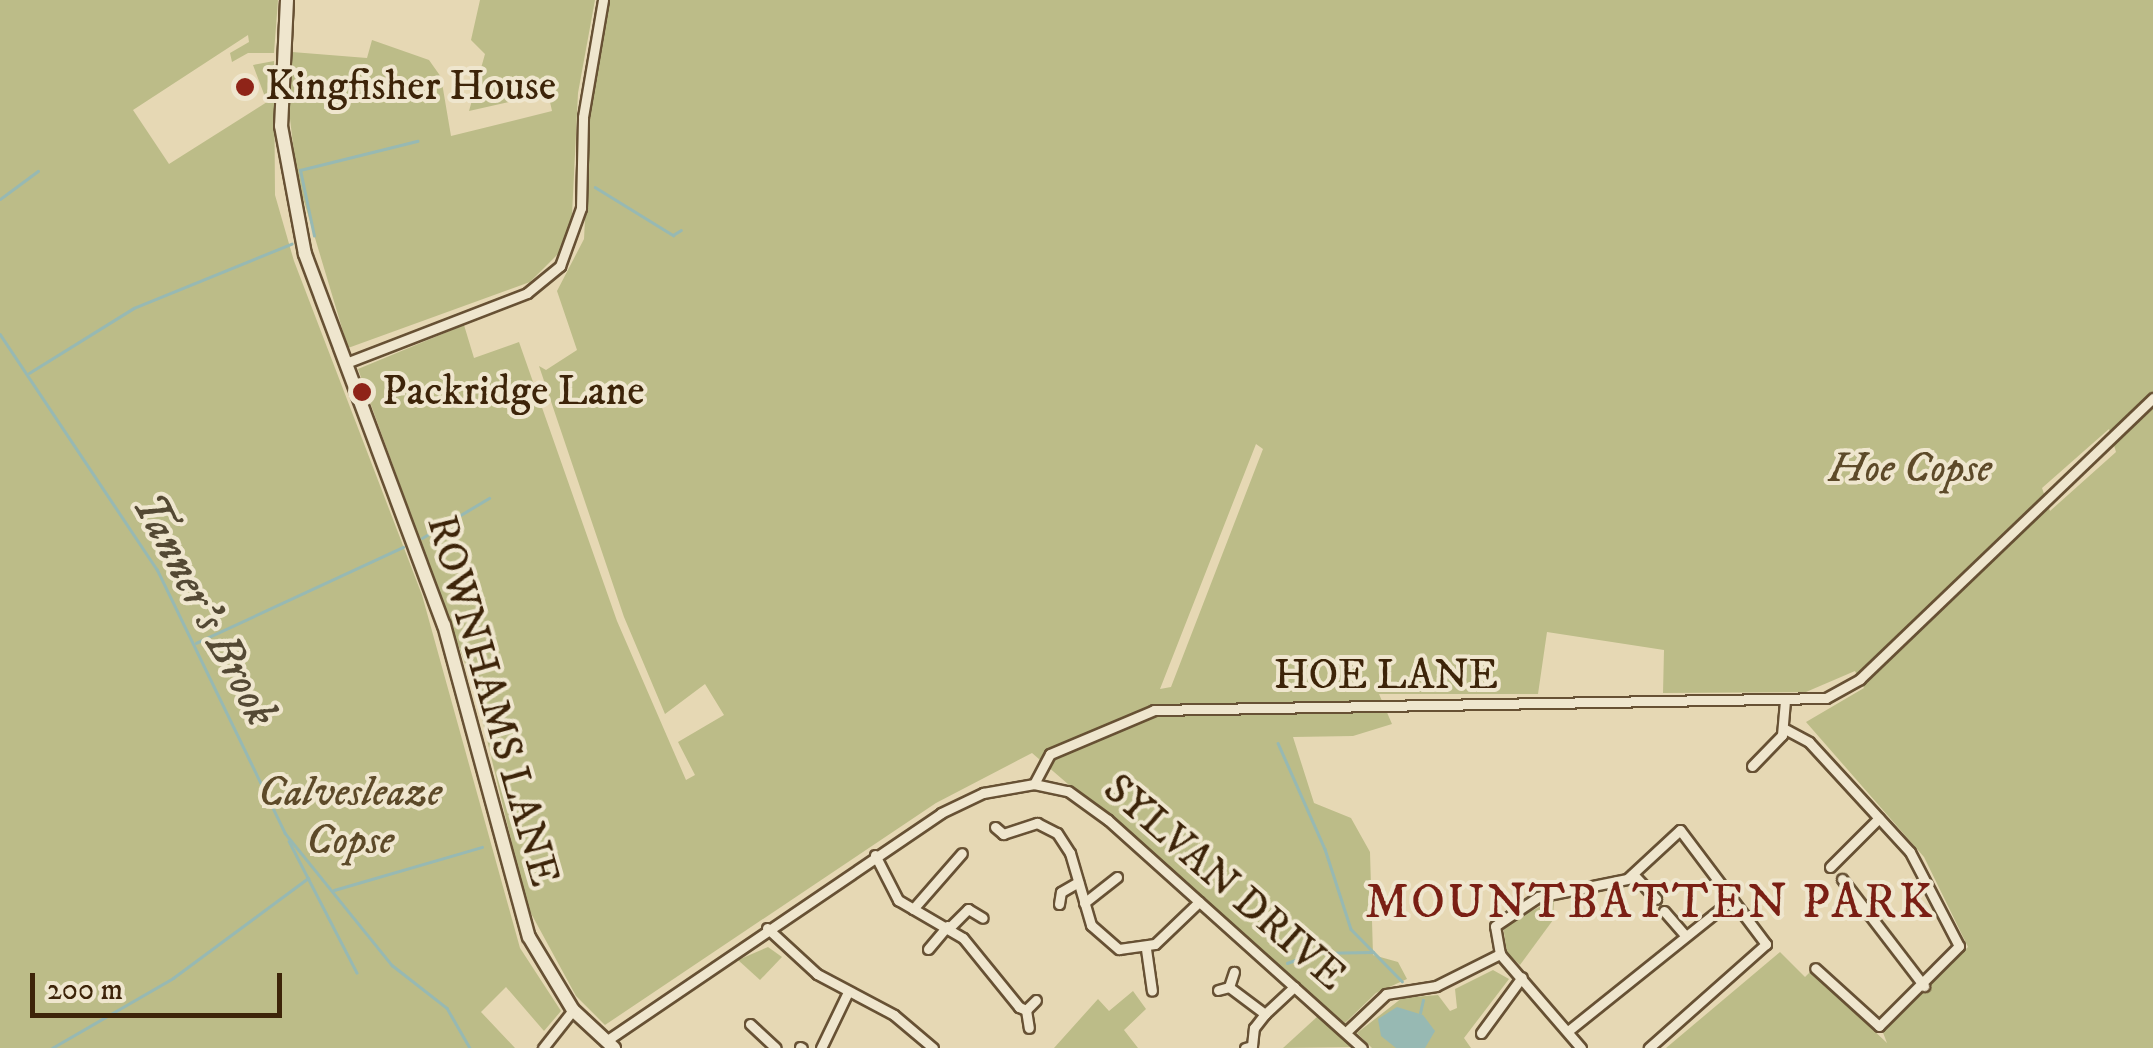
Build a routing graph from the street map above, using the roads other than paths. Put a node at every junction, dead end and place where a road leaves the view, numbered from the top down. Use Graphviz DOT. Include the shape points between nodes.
graph roads {
  1 [pos="286,0"];
  2 [pos="604,0"];
  3 [pos="346,363"];
  4 [pos="2153,398"];
  5 [pos="1785,704"];
  6 [pos="1785,729"];
  7 [pos="1752,766"];
  8 [pos="1034,784"];
  9 [pos="1879,818"];
  10 [pos="1002,834"];
  11 [pos="962,854"];
  12 [pos="875,855"];
  13 [pos="1830,867"];
  14 [pos="1634,874"];
  15 [pos="1117,877"];
  16 [pos="1842,878"];
  17 [pos="936,879"];
  18 [pos="1078,882"];
  19 [pos="948,883"];
  20 [pos="1047,891"];
  21 [pos="1734,899"];
  22 [pos="1656,900"];
  23 [pos="1199,902"];
  24 [pos="1084,903"];
  25 [pos="913,909"];
  26 [pos="1664,911"];
  27 [pos="982,918"];
  28 [pos="948,927"];
  29 [pos="767,928"];
  30 [pos="1686,936"];
  31 [pos="1146,948"];
  32 [pos="928,949"];
  33 [pos="1500,954"];
  34 [pos="1814,968"];
  35 [pos="1234,972"];
  36 [pos="1522,978"];
  37 [pos="1924,986"];
  38 [pos="1294,987"];
  39 [pos="1152,991"];
  40 [pos="848,992"];
  41 [pos="1036,1000"];
  42 [pos="573,1010"];
  43 [pos="1026,1010"];
  44 [pos="1265,1014"];
  45 [pos="750,1024"];
  46 [pos="1029,1028"];
  47 [pos="1346,1032"];
  48 [pos="1568,1032"];
  49 [pos="1481,1033"];
  50 [pos="610,1044"];
  51 [pos="1574,1046"];
  52 [pos="1250,1047"];
  53 [pos="543,1048"];
  54 [pos="776,1048"];
  55 [pos="821,1048"];
  56 [pos="933,1048"];
  57 [pos="1362,1048"];
  58 [pos="1649,1048"];
  1 -- 3 [label="street, ROWNHAMS LANE" via="279,89 288,184 315,286"];
  2 -- 3 [label="street" via="582,118 581,208 560,266 527,293"];
  3 -- 42 [label="street, ROWNHAMS LANE" via="444,624 526,929"];
  4 -- 5 [label="street, HOE LANE" via="1860,679 1826,698"];
  5 -- 6 [label="street"];
  5 -- 8 [label="street, HOE LANE" via="1154,710 1050,754"];
  6 -- 7 [label="street"];
  6 -- 9 [label="street" via="1808,742"];
  8 -- 12 [label="street" via="957,804"];
  8 -- 23 [label="street, SYLVAN DRIVE" via="1068,791"];
  9 -- 13 [label="street"];
  9 -- 37 [label="street" via="1916,860 1959,946"];
  10 -- 18 [label="street" via="1029,822 1049,827 1067,846"];
  11 -- 17 [label="street"];
  12 -- 25 [label="street" via="898,900"];
  12 -- 29 [label="street"];
  14 -- 21 [label="street" via="1680,830"];
  14 -- 22 [label="street"];
  14 -- 33 [label="street" via="1616,884 1551,893 1508,914 1495,926"];
  15 -- 24 [label="street"];
  16 -- 37 [label="street"];
  17 -- 19 [label="street"];
  17 -- 25 [label="street"];
  18 -- 20 [label="street" via="1059,900"];
  18 -- 24 [label="street"];
  21 -- 30 [label="street"];
  21 -- 58 [label="street" via="1766,944"];
  23 -- 31 [label="street" via="1174,931"];
  23 -- 38 [label="street, SYLVAN DRIVE"];
  24 -- 31 [label="street" via="1104,941 1119,949"];
  25 -- 28 [label="street"];
  26 -- 30 [label="street"];
  27 -- 28 [label="street" via="968,909"];
  28 -- 32 [label="street"];
  28 -- 43 [label="street"];
  29 -- 40 [label="street" via="808,967"];
  29 -- 50 [label="street"];
  30 -- 48 [label="street"];
  31 -- 39 [label="street"];
  33 -- 36 [label="street"];
  33 -- 47 [label="street" via="1436,986 1386,994"];
  34 -- 37 [label="street" via="1879,1026"];
  35 -- 44 [label="street" via="1224,988"];
  36 -- 48 [label="street"];
  36 -- 49 [label="street"];
  38 -- 44 [label="street"];
  38 -- 47 [label="street, SYLVAN DRIVE"];
  40 -- 55 [label="street"];
  40 -- 56 [label="street" via="894,1015"];
  41 -- 43 [label="street"];
  42 -- 50 [label="street, ROWNHAMS LANE"];
  42 -- 53 [label="street"];
  43 -- 46 [label="street"];
  44 -- 52 [label="street"];
  45 -- 54 [label="street"];
  47 -- 57 [label="street, SYLVAN DRIVE"];
  48 -- 51 [label="street"];
}
